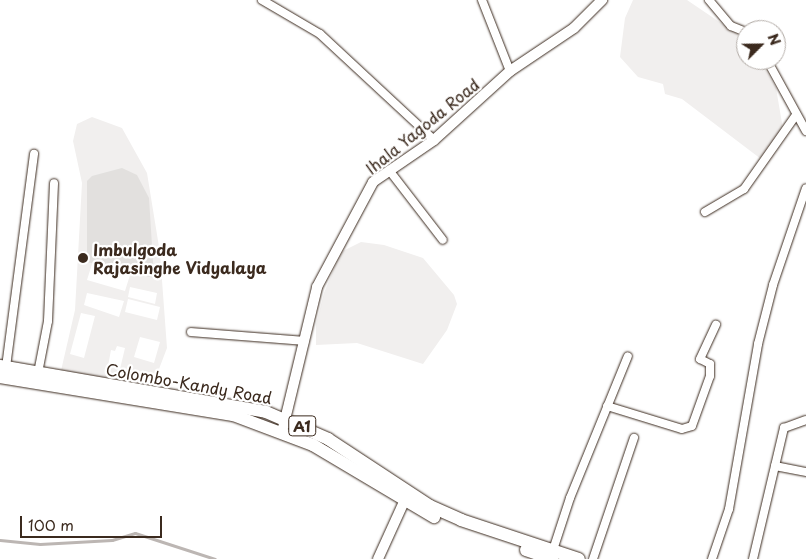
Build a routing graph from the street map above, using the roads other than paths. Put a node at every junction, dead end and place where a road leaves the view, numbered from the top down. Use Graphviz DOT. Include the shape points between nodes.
graph roads {
  1 [pos="262,0"];
  2 [pos="482,0"];
  3 [pos="602,0"];
  4 [pos="709,0"];
  5 [pos="736,28"];
  6 [pos="772,70"];
  7 [pos="510,71"];
  8 [pos="796,115"];
  9 [pos="806,130"];
  10 [pos="434,140"];
  11 [pos="34,154"];
  12 [pos="389,170"];
  13 [pos="54,183"];
  14 [pos="806,188"];
  15 [pos="705,212"];
  16 [pos="443,240"];
  17 [pos="716,324"];
  18 [pos="191,332"];
  19 [pos="305,341"];
  20 [pos="628,356"];
  21 [pos="2,370"];
  22 [pos="38,374"];
  23 [pos="608,406"];
  24 [pos="806,420"];
  25 [pos="284,425"];
  26 [pos="634,438"];
  27 [pos="775,466"];
  28 [pos="806,472"];
  29 [pos="406,496"];
  30 [pos="552,554"];
  31 [pos="378,559"];
  32 [pos="579,559"];
  33 [pos="593,559"];
  34 [pos="712,559"];
  35 [pos="754,559"];
  1 -- 10 [label="street" via="320,34"];
  2 -- 7 [label="street"];
  3 -- 7 [label="street, Ihala Yagoda Road" via="574,28"];
  4 -- 5 [label="street"];
  6 -- 8 [label="street"];
  7 -- 10 [label="street, Ihala Yagoda Road"];
  8 -- 9 [label="street"];
  8 -- 15 [label="street" via="744,189"];
  10 -- 12 [label="street, Ihala Yagoda Road"];
  11 -- 21 [label="street"];
  12 -- 16 [label="street"];
  12 -- 19 [label="street, Ihala Yagoda Road" via="373,182 340,239 317,287"];
  13 -- 22 [label="street" via="48,321"];
  14 -- 34 [label="street" via="773,285 758,344 729,509"];
  17 -- 23 [label="street" via="700,359 710,364 710,376 692,426 682,429"];
  18 -- 19 [label="street"];
  19 -- 25 [label="street, Ihala Yagoda Road"];
  20 -- 23 [label="street"];
  21 -- 22 [label="highway, Colombo-Kandy Road / A1"];
  21 -- 25 [label="highway, Colombo-Kandy Road / A1"];
  22 -- 25 [label="highway, Colombo-Kandy Road / A1" via="218,403"];
  23 -- 30 [label="street"];
  24 -- 27 [label="street" via="784,428"];
  25 -- 29 [label="highway, Colombo-Kandy Road / A1" via="335,444"];
  26 -- 33 [label="street"];
  27 -- 28 [label="street"];
  27 -- 35 [label="street"];
  29 -- 30 [label="highway, Colombo-Kandy Road / A1"];
  29 -- 31 [label="street"];
  30 -- 32 [label="highway, Colombo-Kandy Road / A1"];
}
